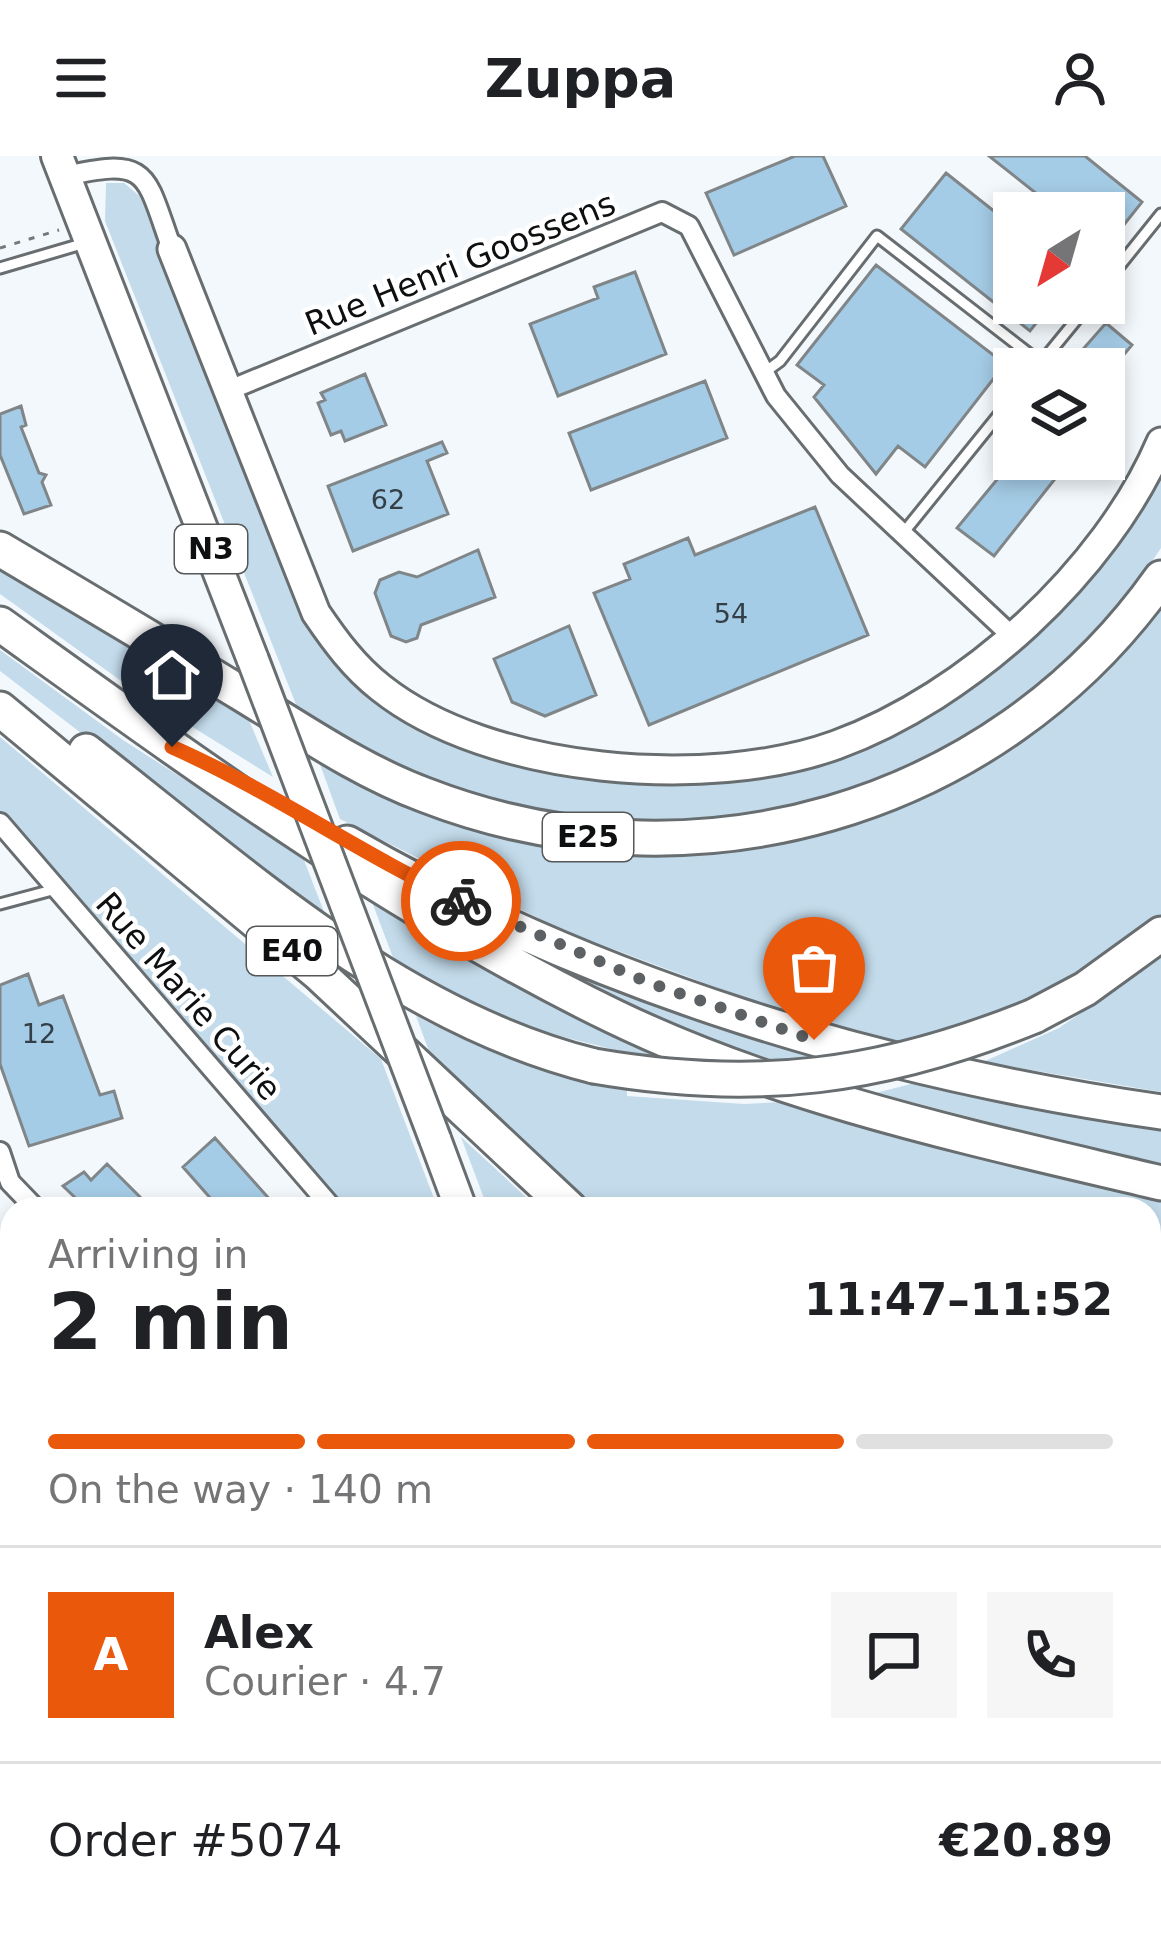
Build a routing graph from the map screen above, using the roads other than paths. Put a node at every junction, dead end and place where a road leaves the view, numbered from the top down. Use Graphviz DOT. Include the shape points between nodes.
graph roads {
  1 [pos="61,165"];
  2 [pos="1161,214"];
  3 [pos="87,232"];
  4 [pos="172,249"];
  5 [pos="1125,259"];
  6 [pos="0,268"];
  7 [pos="1073,324"];
  8 [pos="1017,348"];
  9 [pos="1054,348"];
  10 [pos="764,372"];
  11 [pos="227,391"];
  12 [pos="993,422"];
  13 [pos="1161,442"];
  14 [pos="901,535"];
  15 [pos="0,548"];
  16 [pos="1161,578"];
  17 [pos="0,624"];
  18 [pos="1014,638"];
  19 [pos="0,682"];
  20 [pos="0,709"];
  21 [pos="172,747"];
  22 [pos="0,823"];
  23 [pos="56,889"];
  24 [pos="0,904"];
  25 [pos="1161,934"];
  26 [pos="1161,1112"];
  27 [pos="0,1152"];
  28 [pos="1161,1183"];
  29 [pos="5,1185"];
  30 [pos="323,1197"];
  31 [pos="456,1197"];
  32 [pos="557,1197"];
  1 -- 3 [label="main road, N3"];
  1 -- 4 [label="street" via="138,171"];
  2 -- 5 [label="lane"];
  3 -- 6 [label="lane"];
  3 -- 31 [label="main road, N3, bridge"];
  4 -- 11 [label="street"];
  7 -- 9 [label="lane"];
  8 -- 10 [label="lane" via="877,236"];
  10 -- 11 [label="street, Rue Henri Goossens" via="689,226 662,212"];
  10 -- 14 [label="street, Rue Henri Goossens" via="840,475"];
  11 -- 18 [label="street" via="316,613 346,656 383,690 490,743 623,766 772,760 834,746 901,716"];
  12 -- 14 [label="lane"];
  13 -- 18 [label="street" via="1121,514"];
  14 -- 18 [label="street, Rue Henri Goossens"];
  15 -- 16 [label="highway, E25" via="350,760 421,794 489,818 614,840 771,831 923,781 1055,694"];
  17 -- 21 [label="highway"];
  19 -- 25 [label="highway, bridge" via="326,936 417,996 486,1030 594,1066 778,1082 894,1065 1034,1016"];
  20 -- 32 [label="highway, E40" via="318,973"];
  21 -- 26 [label="highway" via="445,894 647,982 848,1051"];
  21 -- 28 [label="highway" via="344,865 614,1017 858,1105"];
  22 -- 23 [label="street, Rue Marie Curie"];
  23 -- 24 [label="lane"];
  23 -- 30 [label="street, Rue Marie Curie"];
  27 -- 29 [label="street"];
}
